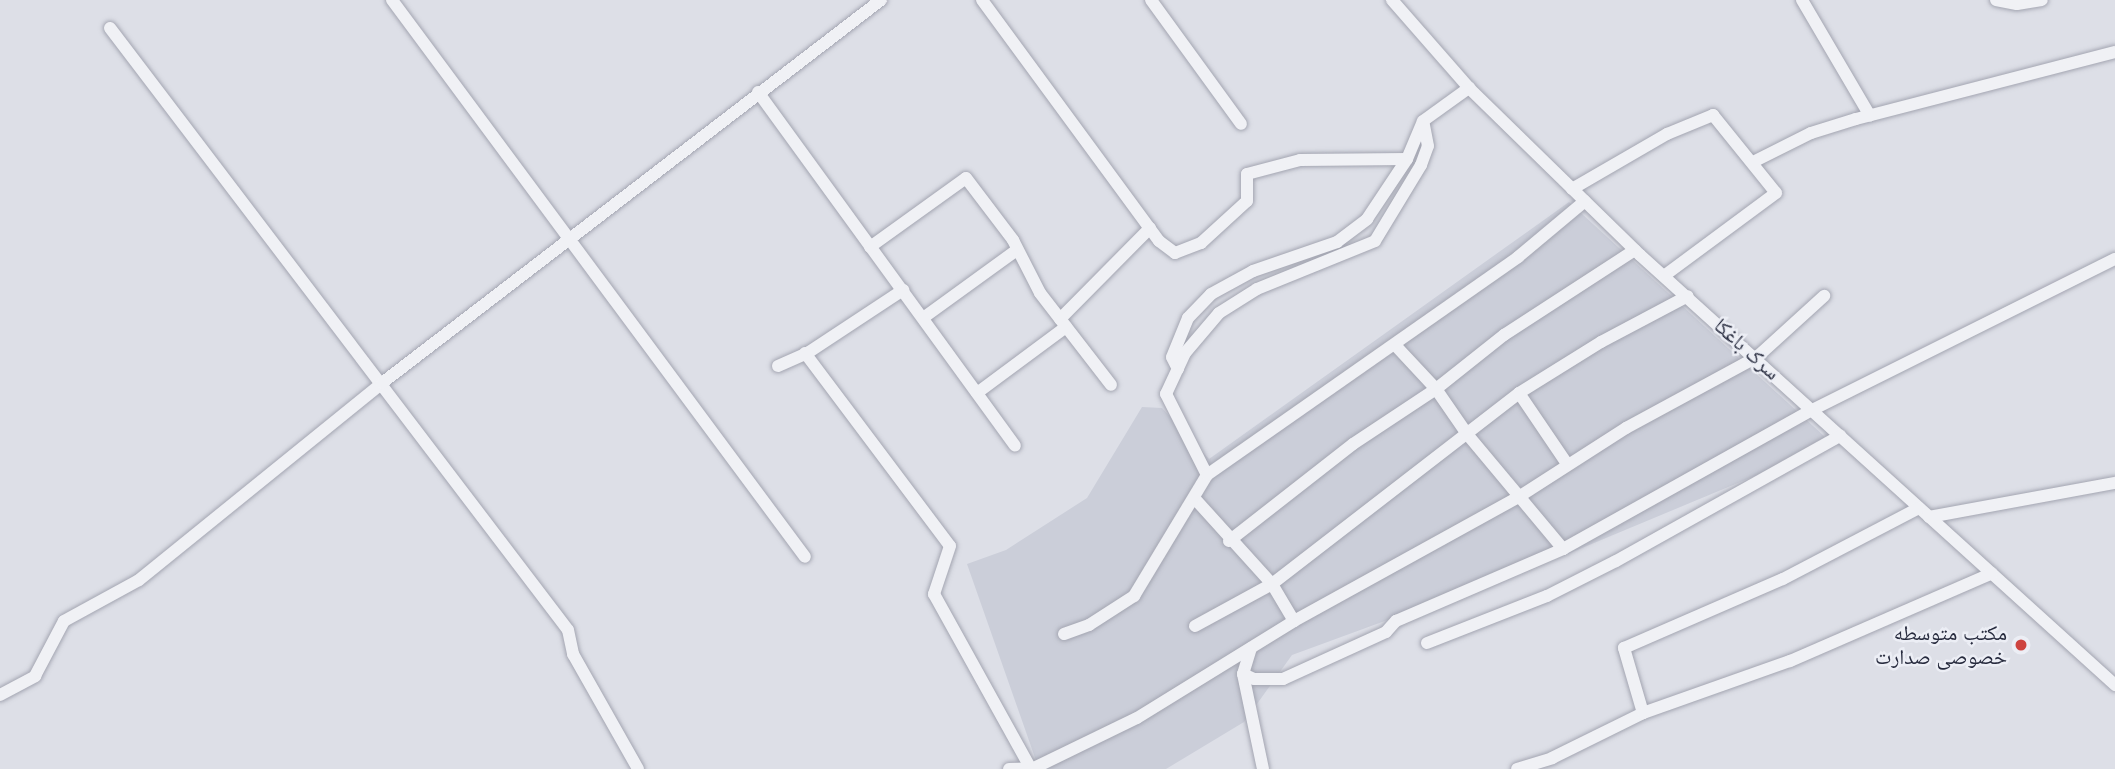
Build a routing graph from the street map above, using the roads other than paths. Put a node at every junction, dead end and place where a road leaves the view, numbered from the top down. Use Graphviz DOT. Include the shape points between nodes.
graph roads {
  1 [pos="392,0"];
  2 [pos="881,0"];
  3 [pos="982,0"];
  4 [pos="1151,0"];
  5 [pos="1392,0"];
  6 [pos="1802,0"];
  7 [pos="1996,0"];
  8 [pos="2042,0"];
  9 [pos="2017,2"];
  10 [pos="110,28"];
  11 [pos="2115,52"];
  12 [pos="1469,88"];
  13 [pos="758,92"];
  14 [pos="1870,116"];
  15 [pos="1423,121"];
  16 [pos="1241,124"];
  17 [pos="1407,159"];
  18 [pos="1753,162"];
  19 [pos="1572,189"];
  20 [pos="1585,201"];
  21 [pos="1150,228"];
  22 [pos="569,238"];
  23 [pos="870,247"];
  24 [pos="1017,250"];
  25 [pos="1635,250"];
  26 [pos="2115,259"];
  27 [pos="1664,276"];
  28 [pos="903,290"];
  29 [pos="1688,296"];
  30 [pos="1824,296"];
  31 [pos="923,318"];
  32 [pos="1063,323"];
  33 [pos="1395,345"];
  34 [pos="804,353"];
  35 [pos="1757,358"];
  36 [pos="778,366"];
  37 [pos="1178,369"];
  38 [pos="382,383"];
  39 [pos="1111,385"];
  40 [pos="1436,389"];
  41 [pos="977,393"];
  42 [pos="1519,393"];
  43 [pos="1812,410"];
  44 [pos="1466,434"];
  45 [pos="1840,436"];
  46 [pos="1015,446"];
  47 [pos="1567,464"];
  48 [pos="1207,475"];
  49 [pos="2115,483"];
  50 [pos="1517,498"];
  51 [pos="1196,500"];
  52 [pos="1924,512"];
  53 [pos="1229,541"];
  54 [pos="1563,549"];
  55 [pos="805,557"];
  56 [pos="1992,573"];
  57 [pos="1272,584"];
  58 [pos="1294,621"];
  59 [pos="1195,626"];
  60 [pos="1064,634"];
  61 [pos="1427,643"];
  62 [pos="1251,648"];
  63 [pos="2115,667"];
  64 [pos="2101,672"];
  65 [pos="1243,674"];
  66 [pos="2115,685"];
  67 [pos="0,695"];
  68 [pos="1643,713"];
  69 [pos="1031,768"];
  70 [pos="638,769"];
  71 [pos="1009,769"];
  72 [pos="1263,769"];
  73 [pos="1517,769"];
  1 -- 22 [label="street"];
  2 -- 13 [label="street"];
  3 -- 21 [label="street"];
  4 -- 16 [label="street"];
  5 -- 12 [label="street, سرک باغکا"];
  6 -- 14 [label="street"];
  7 -- 9 [label="street"];
  8 -- 9 [label="street"];
  10 -- 38 [label="street"];
  11 -- 14 [label="street"];
  12 -- 15 [label="street"];
  12 -- 19 [label="street, سرک باغکا"];
  13 -- 22 [label="street"];
  13 -- 23 [label="street"];
  14 -- 18 [label="street" via="1811,134"];
  15 -- 17 [label="street"];
  15 -- 37 [label="street" via="1428,146 1421,164 1375,242 1257,289 1219,313"];
  17 -- 21 [label="street" via="1300,160 1247,174 1247,201 1201,243 1175,253"];
  17 -- 37 [label="street" via="1367,219 1337,242 1253,271 1211,294 1188,318 1172,357"];
  18 -- 19 [label="street" via="1713,115 1667,134"];
  18 -- 27 [label="street" via="1776,193"];
  19 -- 20 [label="street, سرک باغکا"];
  20 -- 25 [label="street, سرک باغکا"];
  20 -- 33 [label="street" via="1518,257"];
  21 -- 32 [label="street"];
  22 -- 38 [label="street"];
  22 -- 55 [label="street"];
  23 -- 24 [label="street" via="962,178 969,181"];
  23 -- 28 [label="street"];
  24 -- 31 [label="street"];
  24 -- 32 [label="street" via="1021,264"];
  25 -- 27 [label="street, سرک باغکا"];
  25 -- 40 [label="street" via="1504,335"];
  26 -- 43 [label="street"];
  27 -- 29 [label="street, سرک باغکا"];
  28 -- 31 [label="street"];
  28 -- 34 [label="street"];
  29 -- 35 [label="street, سرک باغکا"];
  29 -- 42 [label="street"];
  30 -- 35 [label="street"];
  31 -- 41 [label="street"];
  32 -- 39 [label="street"];
  32 -- 41 [label="street"];
  33 -- 40 [label="street"];
  33 -- 48 [label="street"];
  34 -- 36 [label="street"];
  34 -- 69 [label="street" via="950,546 934,594"];
  35 -- 43 [label="street, سرک باغکا"];
  35 -- 47 [label="street"];
  37 -- 48 [label="street" via="1166,394"];
  38 -- 67 [label="street" via="139,580 64,621 35,676"];
  38 -- 70 [label="street" via="568,630 573,654"];
  40 -- 44 [label="street"];
  40 -- 53 [label="street" via="1353,444"];
  41 -- 46 [label="street"];
  42 -- 44 [label="street"];
  42 -- 47 [label="street"];
  43 -- 45 [label="street, سرک باغکا"];
  43 -- 54 [label="street"];
  44 -- 50 [label="street"];
  44 -- 57 [label="street"];
  45 -- 52 [label="street, سرک باغکا"];
  45 -- 61 [label="street" via="1547,596"];
  47 -- 50 [label="street"];
  48 -- 51 [label="street"];
  49 -- 52 [label="street"];
  50 -- 54 [label="street"];
  50 -- 58 [label="street"];
  51 -- 53 [label="street"];
  51 -- 60 [label="street" via="1134,596 1089,625"];
  52 -- 56 [label="street, سرک باغکا"];
  52 -- 68 [label="street" via="1624,648"];
  53 -- 57 [label="street"];
  54 -- 65 [label="street" via="1396,621 1386,632 1283,679 1254,679"];
  56 -- 64 [label="street, سرک باغکا"];
  56 -- 68 [label="street" via="1790,661"];
  57 -- 58 [label="street"];
  57 -- 59 [label="street"];
  58 -- 62 [label="street"];
  62 -- 65 [label="street"];
  62 -- 69 [label="street" via="1137,718"];
  63 -- 64 [label="street"];
  64 -- 66 [label="street, سرک باغکا"];
  65 -- 72 [label="street"];
  68 -- 73 [label="street" via="1552,758"];
  69 -- 71 [label="street"];
}
